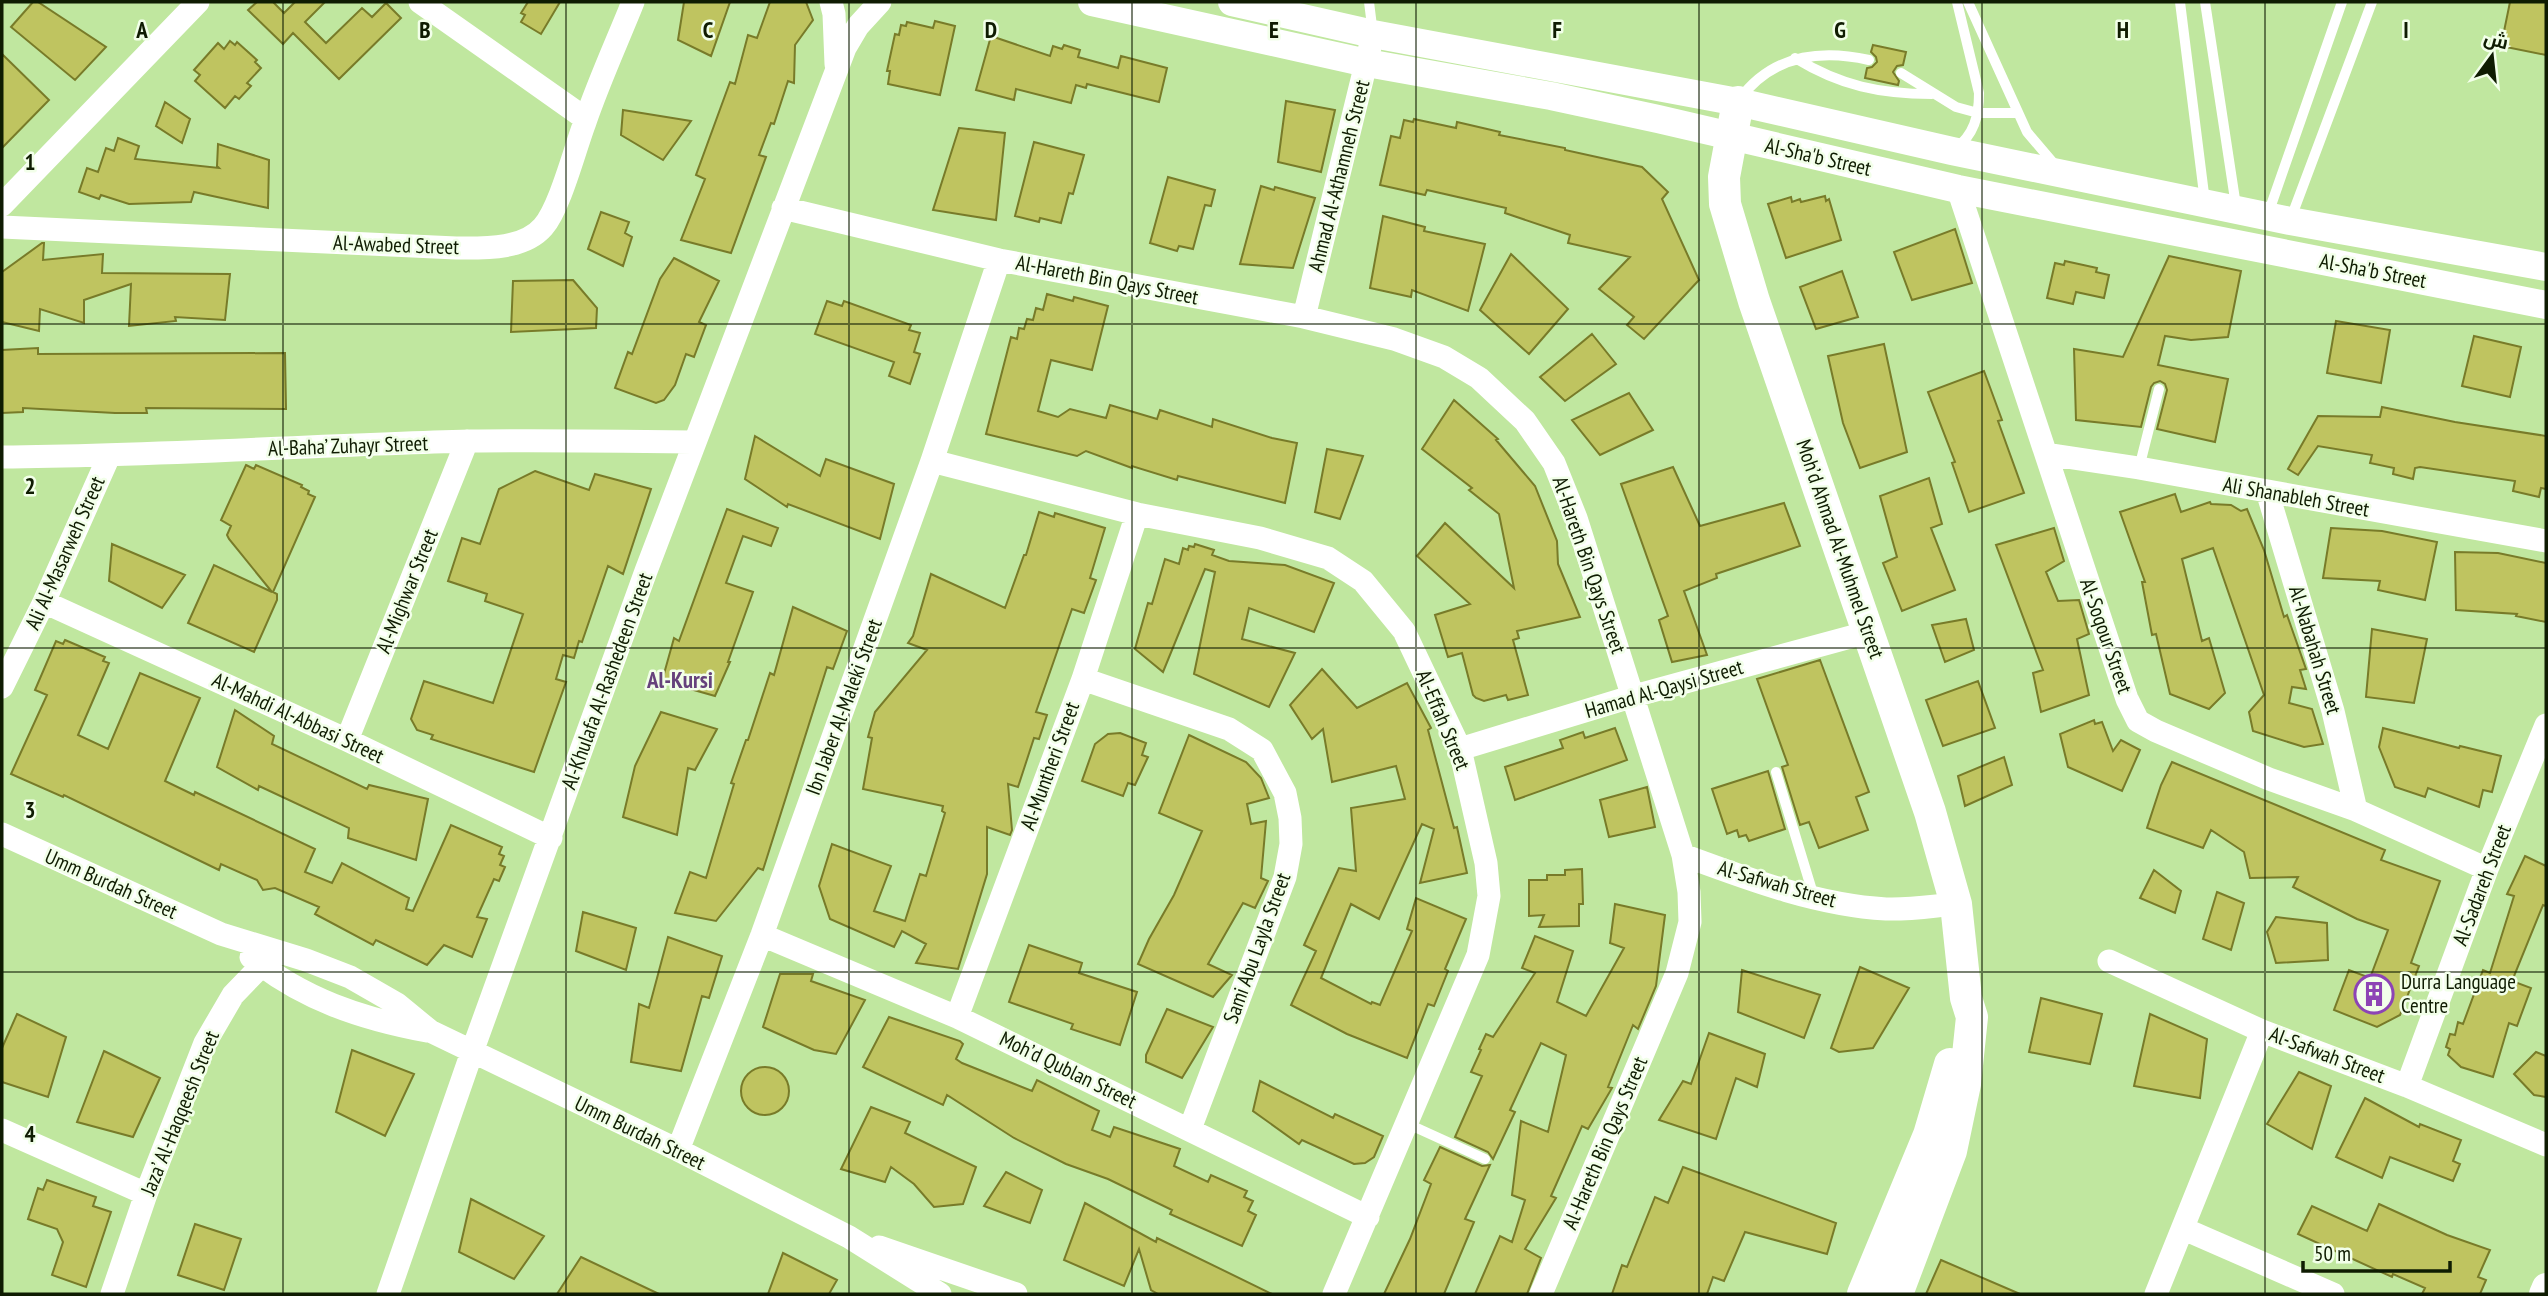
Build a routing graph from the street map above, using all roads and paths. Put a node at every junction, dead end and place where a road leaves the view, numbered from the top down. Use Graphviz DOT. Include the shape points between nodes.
graph roads {
  1 [pos="198,2"];
  2 [pos="420,2"];
  3 [pos="633,2"];
  4 [pos="831,2"];
  5 [pos="880,2"];
  6 [pos="1091,2"];
  7 [pos="1232,2"];
  8 [pos="1368,2"];
  9 [pos="1957,2"];
  10 [pos="1968,2"];
  11 [pos="2180,2"];
  12 [pos="2205,2"];
  13 [pos="2342,2"];
  14 [pos="2372,2"];
  15 [pos="1266,6"];
  16 [pos="1373,34"];
  17 [pos="1795,58"];
  18 [pos="1869,60"];
  19 [pos="1367,63"];
  20 [pos="836,71"];
  21 [pos="1901,73"];
  22 [pos="1932,94"];
  23 [pos="1738,102"];
  24 [pos="1978,113"];
  25 [pos="2017,113"];
  26 [pos="586,119"];
  27 [pos="1730,137"];
  28 [pos="1952,151"];
  29 [pos="2072,176"];
  30 [pos="1958,189"];
  31 [pos="2205,202"];
  32 [pos="2,205"];
  33 [pos="783,208"];
  34 [pos="2237,209"];
  35 [pos="2279,218"];
  36 [pos="2,227"];
  37 [pos="999,260"];
  38 [pos="2546,267"];
  39 [pos="2546,306"];
  40 [pos="1304,317"];
  41 [pos="2159,389"];
  42 [pos="467,442"];
  43 [pos="694,442"];
  44 [pos="2046,454"];
  45 [pos="109,456"];
  46 [pos="2,457"];
  47 [pos="932,461"];
  48 [pos="2139,468"];
  49 [pos="2267,491"];
  50 [pos="1137,514"];
  51 [pos="2546,541"];
  52 [pos="44,603"];
  53 [pos="1869,632"];
  54 [pos="1083,679"];
  55 [pos="2,687"];
  56 [pos="1634,696"];
  57 [pos="2546,725"];
  58 [pos="347,740"];
  59 [pos="1460,749"];
  60 [pos="1776,772"];
  61 [pos="2356,810"];
  62 [pos="2,834"];
  63 [pos="551,838"];
  64 [pos="1683,855"];
  65 [pos="2487,869"];
  66 [pos="1814,897"];
  67 [pos="1956,904"];
  68 [pos="762,935"];
  69 [pos="271,959"];
  70 [pos="2109,961"];
  71 [pos="1966,998"];
  72 [pos="957,1017"];
  73 [pos="430,1031"];
  74 [pos="2262,1031"];
  75 [pos="472,1052"];
  76 [pos="2407,1086"];
  77 [pos="1408,1124"];
  78 [pos="1190,1129"];
  79 [pos="2,1130"];
  80 [pos="2546,1145"];
  81 [pos="678,1150"];
  82 [pos="1485,1159"];
  83 [pos="146,1194"];
  84 [pos="1368,1217"];
  85 [pos="2184,1228"];
  86 [pos="849,1237"];
  87 [pos="2546,1287"];
  88 [pos="395,1292"];
  89 [pos="112,1294"];
  90 [pos="940,1294"];
  91 [pos="1016,1294"];
  92 [pos="1334,1294"];
  93 [pos="1541,1294"];
  94 [pos="1863,1294"];
  95 [pos="1897,1294"];
  96 [pos="2156,1294"];
  97 [pos="2333,1294"];
  98 [pos="2543,1294"];
  1 -- 32 [label="street"];
  2 -- 26 [label="street"];
  3 -- 26 [label="street, Al-Awabed Street"];
  4 -- 20 [label="street, Al-Khulafa Al-Rashedeen Street"];
  5 -- 20 [label="street, Al-Khulafa Al-Rashedeen Street" via="858,26"];
  6 -- 19 [label="street, Al-Sha'b Street"];
  7 -- 15 [label="street, Al-Sha'b Street"];
  8 -- 16 [label="lane"];
  9 -- 24 [label="lane" via="1979,93"];
  10 -- 25 [label="lane"];
  11 -- 31 [label="lane"];
  12 -- 34 [label="lane"];
  13 -- 35 [label="lane"];
  14 -- 35 [label="lane"];
  15 -- 16 [label="street, Al-Sha'b Street"];
  16 -- 19 [label="street, Ahmad Al-Athamneh Street"];
  16 -- 23 [label="street, Al-Sha'b Street"];
  17 -- 18 [label="lane" via="1832,55"];
  17 -- 22 [label="lane" via="1861,88"];
  17 -- 23 [label="lane" via="1767,72"];
  19 -- 27 [label="street, Al-Sha'b Street" via="1551,96"];
  19 -- 40 [label="street, Ahmad Al-Athamneh Street"];
  20 -- 33 [label="street, Al-Khulafa Al-Rashedeen Street"];
  21 -- 22 [label="lane"];
  22 -- 24 [label="lane"];
  23 -- 27 [label="main road, Moh’d Ahmad Al-Muhmel Street"];
  23 -- 28 [label="street, Al-Sha'b Street"];
  24 -- 25 [label="lane"];
  24 -- 28 [label="lane" via="1969,135"];
  25 -- 29 [label="lane" via="2039,149"];
  26 -- 36 [label="street, Al-Awabed Street" via="555,207 543,227 512,244 456,248"];
  27 -- 30 [label="street, Al-Sha'b Street"];
  27 -- 53 [label="main road, Moh’d Ahmad Al-Muhmel Street" via="1724,191 1737,247"];
  28 -- 29 [label="street, Al-Sha'b Street"];
  29 -- 31 [label="street, Al-Sha'b Street"];
  30 -- 39 [label="street, Al-Sha'b Street"];
  30 -- 44 [label="street, Al-Soqour Street"];
  31 -- 34 [label="street, Al-Sha'b Street"];
  33 -- 37 [label="street, Al-Hareth Bin Qays Street"];
  33 -- 43 [label="street, Al-Khulafa Al-Rashedeen Street"];
  34 -- 35 [label="street, Al-Sha'b Street"];
  35 -- 38 [label="street, Al-Sha'b Street"];
  37 -- 40 [label="street, Al-Hareth Bin Qays Street"];
  37 -- 47 [label="street, Ibn Jaber Al-Maleki Street"];
  40 -- 56 [label="street, Al-Hareth Bin Qays Street" via="1394,339 1444,357 1479,378 1525,421 1554,463 1576,518"];
  41 -- 48 [label="lane"];
  42 -- 43 [label="street, Al-Baha’ Zuhayr Street"];
  42 -- 45 [label="street, Al-Baha’ Zuhayr Street"];
  42 -- 58 [label="street, Al-Mighwar Street"];
  43 -- 63 [label="street, Al-Khulafa Al-Rashedeen Street"];
  44 -- 48 [label="street, Ali Shanableh Street"];
  44 -- 61 [label="street, Al-Soqour Street" via="2127,699 2138,720 2156,732 2269,779"];
  45 -- 46 [label="street, Al-Baha’ Zuhayr Street"];
  45 -- 52 [label="street, Ali Al-Masarweh Street"];
  47 -- 50 [label="street, Al-Effah Street"];
  47 -- 68 [label="street, Ibn Jaber Al-Maleki Street"];
  48 -- 49 [label="street, Ali Shanableh Street"];
  49 -- 51 [label="street, Ali Shanableh Street"];
  49 -- 61 [label="street, Al-Nabahah Street" via="2333,711"];
  50 -- 54 [label="street, Al-Muntheri Street"];
  50 -- 59 [label="street, Al-Effah Street" via="1260,538 1328,558 1363,581 1404,631"];
  52 -- 55 [label="street, Ali Al-Masarweh Street"];
  52 -- 58 [label="street, Al-Mahdi Al-Abbasi Street"];
  53 -- 56 [label="street, Hamad Al-Qaysi Street"];
  53 -- 67 [label="main road, Moh’d Ahmad Al-Muhmel Street"];
  54 -- 72 [label="street, Al-Muntheri Street"];
  54 -- 78 [label="street, Sami Abu Layla Street" via="1229,729 1262,750 1285,793 1291,844 1284,877"];
  56 -- 59 [label="street, Hamad Al-Qaysi Street"];
  56 -- 64 [label="street, Al-Hareth Bin Qays Street"];
  57 -- 65 [label="street, Al-Sadareh Street"];
  58 -- 63 [label="street, Al-Mahdi Al-Abbasi Street"];
  59 -- 77 [label="street, Al-Effah Street" via="1489,896 1478,954"];
  60 -- 66 [label="lane"];
  61 -- 65 [label="street, Al-Soqour Street"];
  62 -- 69 [label="street, Umm Burdah Street"];
  63 -- 75 [label="street, Al-Khulafa Al-Rashedeen Street"];
  64 -- 66 [label="street, Al-Safwah Street"];
  64 -- 93 [label="street, Al-Hareth Bin Qays Street" via="1689,922 1676,973"];
  65 -- 76 [label="street, Al-Sadareh Street"];
  66 -- 67 [label="street, Al-Safwah Street" via="1887,909"];
  67 -- 71 [label="main road, Moh’d Ahmad Al-Muhmel Street"];
  68 -- 72 [label="street, Moh’d Qublan Street"];
  68 -- 81 [label="street, Ibn Jaber Al-Maleki Street"];
  69 -- 73 [label="street, Umm Burdah Street" via="350,977 397,1004"];
  69 -- 73 [label="street, Umm Burdah Street" via="327,1004"];
  69 -- 83 [label="street, Jaza’ Al-Haqqeesh Street" via="233,995 205,1043"];
  70 -- 74 [label="street, Al-Safwah Street"];
  71 -- 94 [label="main road, Moh’d Ahmad Al-Muhmel Street" via="1929,1135"];
  71 -- 95 [label="main road, Moh’d Ahmad Al-Muhmel Street" via="1972,1028 1958,1122 1940,1185"];
  72 -- 78 [label="street, Moh’d Qublan Street"];
  73 -- 75 [label="street, Umm Burdah Street"];
  74 -- 76 [label="street, Al-Safwah Street"];
  74 -- 85 [label="street"];
  75 -- 81 [label="street, Umm Burdah Street"];
  75 -- 88 [label="street, Al-Khulafa Al-Rashedeen Street"];
  76 -- 80 [label="street, Al-Safwah Street"];
  77 -- 82 [label="lane"];
  77 -- 84 [label="street, Al-Effah Street"];
  78 -- 84 [label="street, Moh’d Qublan Street"];
  79 -- 83 [label="street"];
  81 -- 86 [label="street, Umm Burdah Street"];
  83 -- 89 [label="street, Jaza’ Al-Haqqeesh Street"];
  84 -- 92 [label="street, Al-Effah Street"];
  85 -- 96 [label="street"];
  85 -- 97 [label="street"];
  86 -- 90 [label="street, Umm Burdah Street"];
  86 -- 91 [label="street, Umm Burdah Street"];
  87 -- 98 [label="street"];
}
